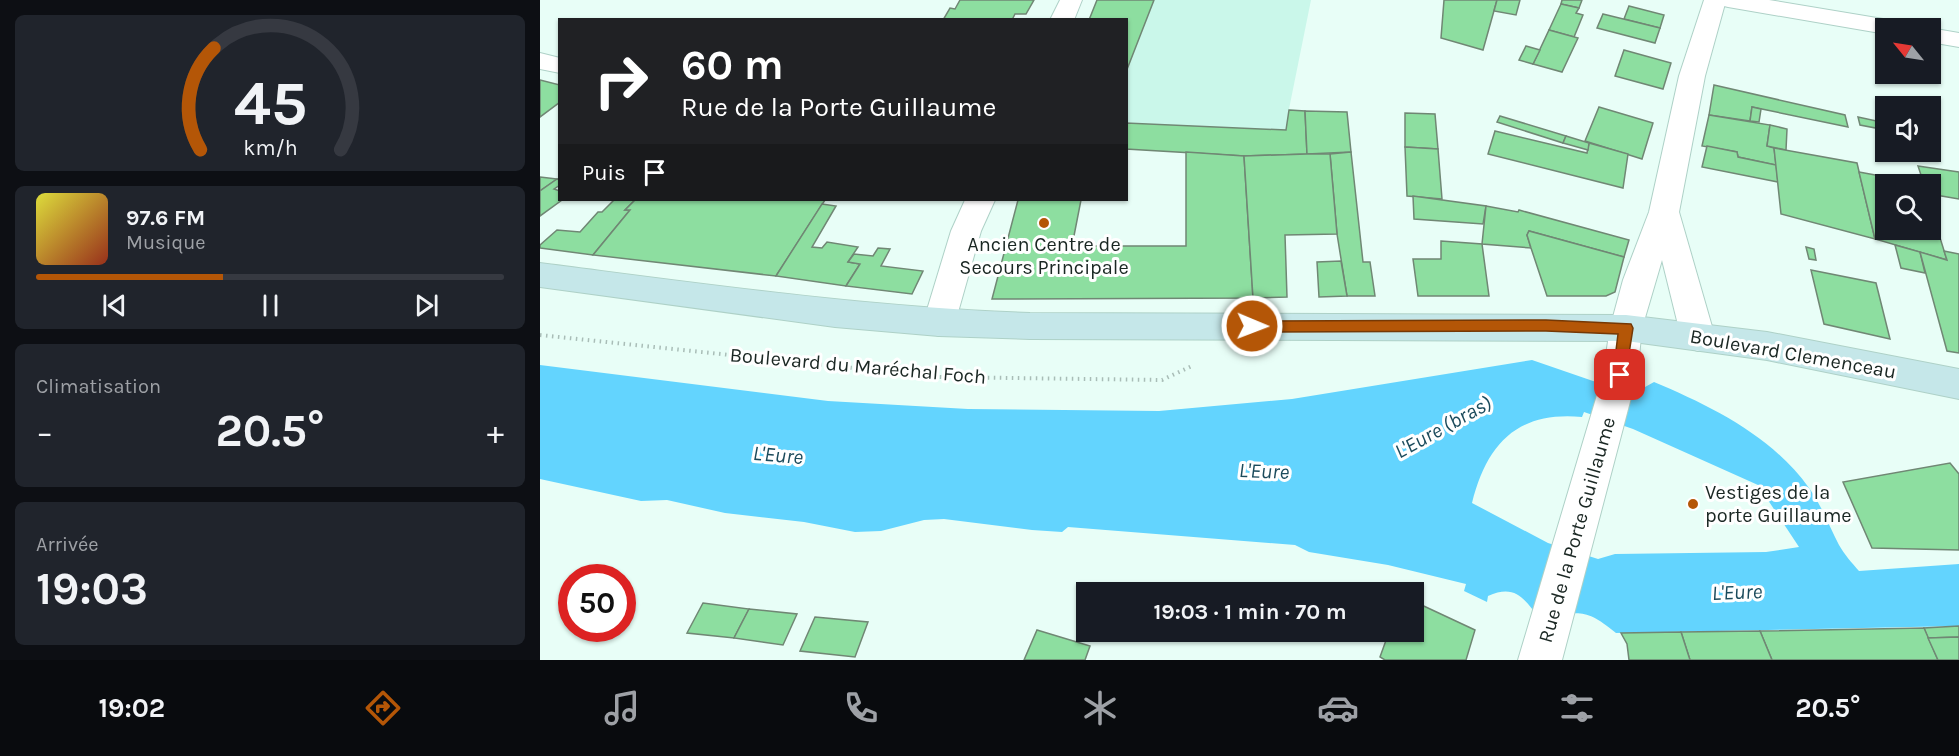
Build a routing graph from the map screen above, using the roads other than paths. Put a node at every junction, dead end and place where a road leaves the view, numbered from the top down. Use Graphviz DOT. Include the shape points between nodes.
graph roads {
  1 [pos="1071,0"];
  2 [pos="1715,0"];
  3 [pos="1728,0"];
  4 [pos="1063,18"];
  5 [pos="1875,25"];
  6 [pos="1941,37"];
  7 [pos="1959,39"];
  8 [pos="540,61"];
  9 [pos="558,66"];
  10 [pos="980,201"];
  11 [pos="1664,212"];
  12 [pos="540,275"];
  13 [pos="939,323"];
  14 [pos="1626,328"];
  15 [pos="1698,337"];
  16 [pos="1959,384"];
  17 [pos="1544,645"];
  1 -- 4 [label="street"];
  2 -- 11 [label="street, Rue de la Porte Guillaume" via="1692,76"];
  3 -- 5 [label="street"];
  6 -- 7 [label="street"];
  8 -- 9 [label="street"];
  10 -- 13 [label="street" via="966,231"];
  11 -- 14 [label="street, Rue de la Porte Guillaume"];
  11 -- 15 [label="street"];
  12 -- 13 [label="main road" via="835,314"];
  13 -- 14 [label="main road"];
  14 -- 15 [label="main road, Boulevard Clemenceau"];
  14 -- 17 [label="street, Rue de la Porte Guillaume" via="1620,375"];
  15 -- 16 [label="main road, Boulevard Clemenceau" via="1767,346"];
}
